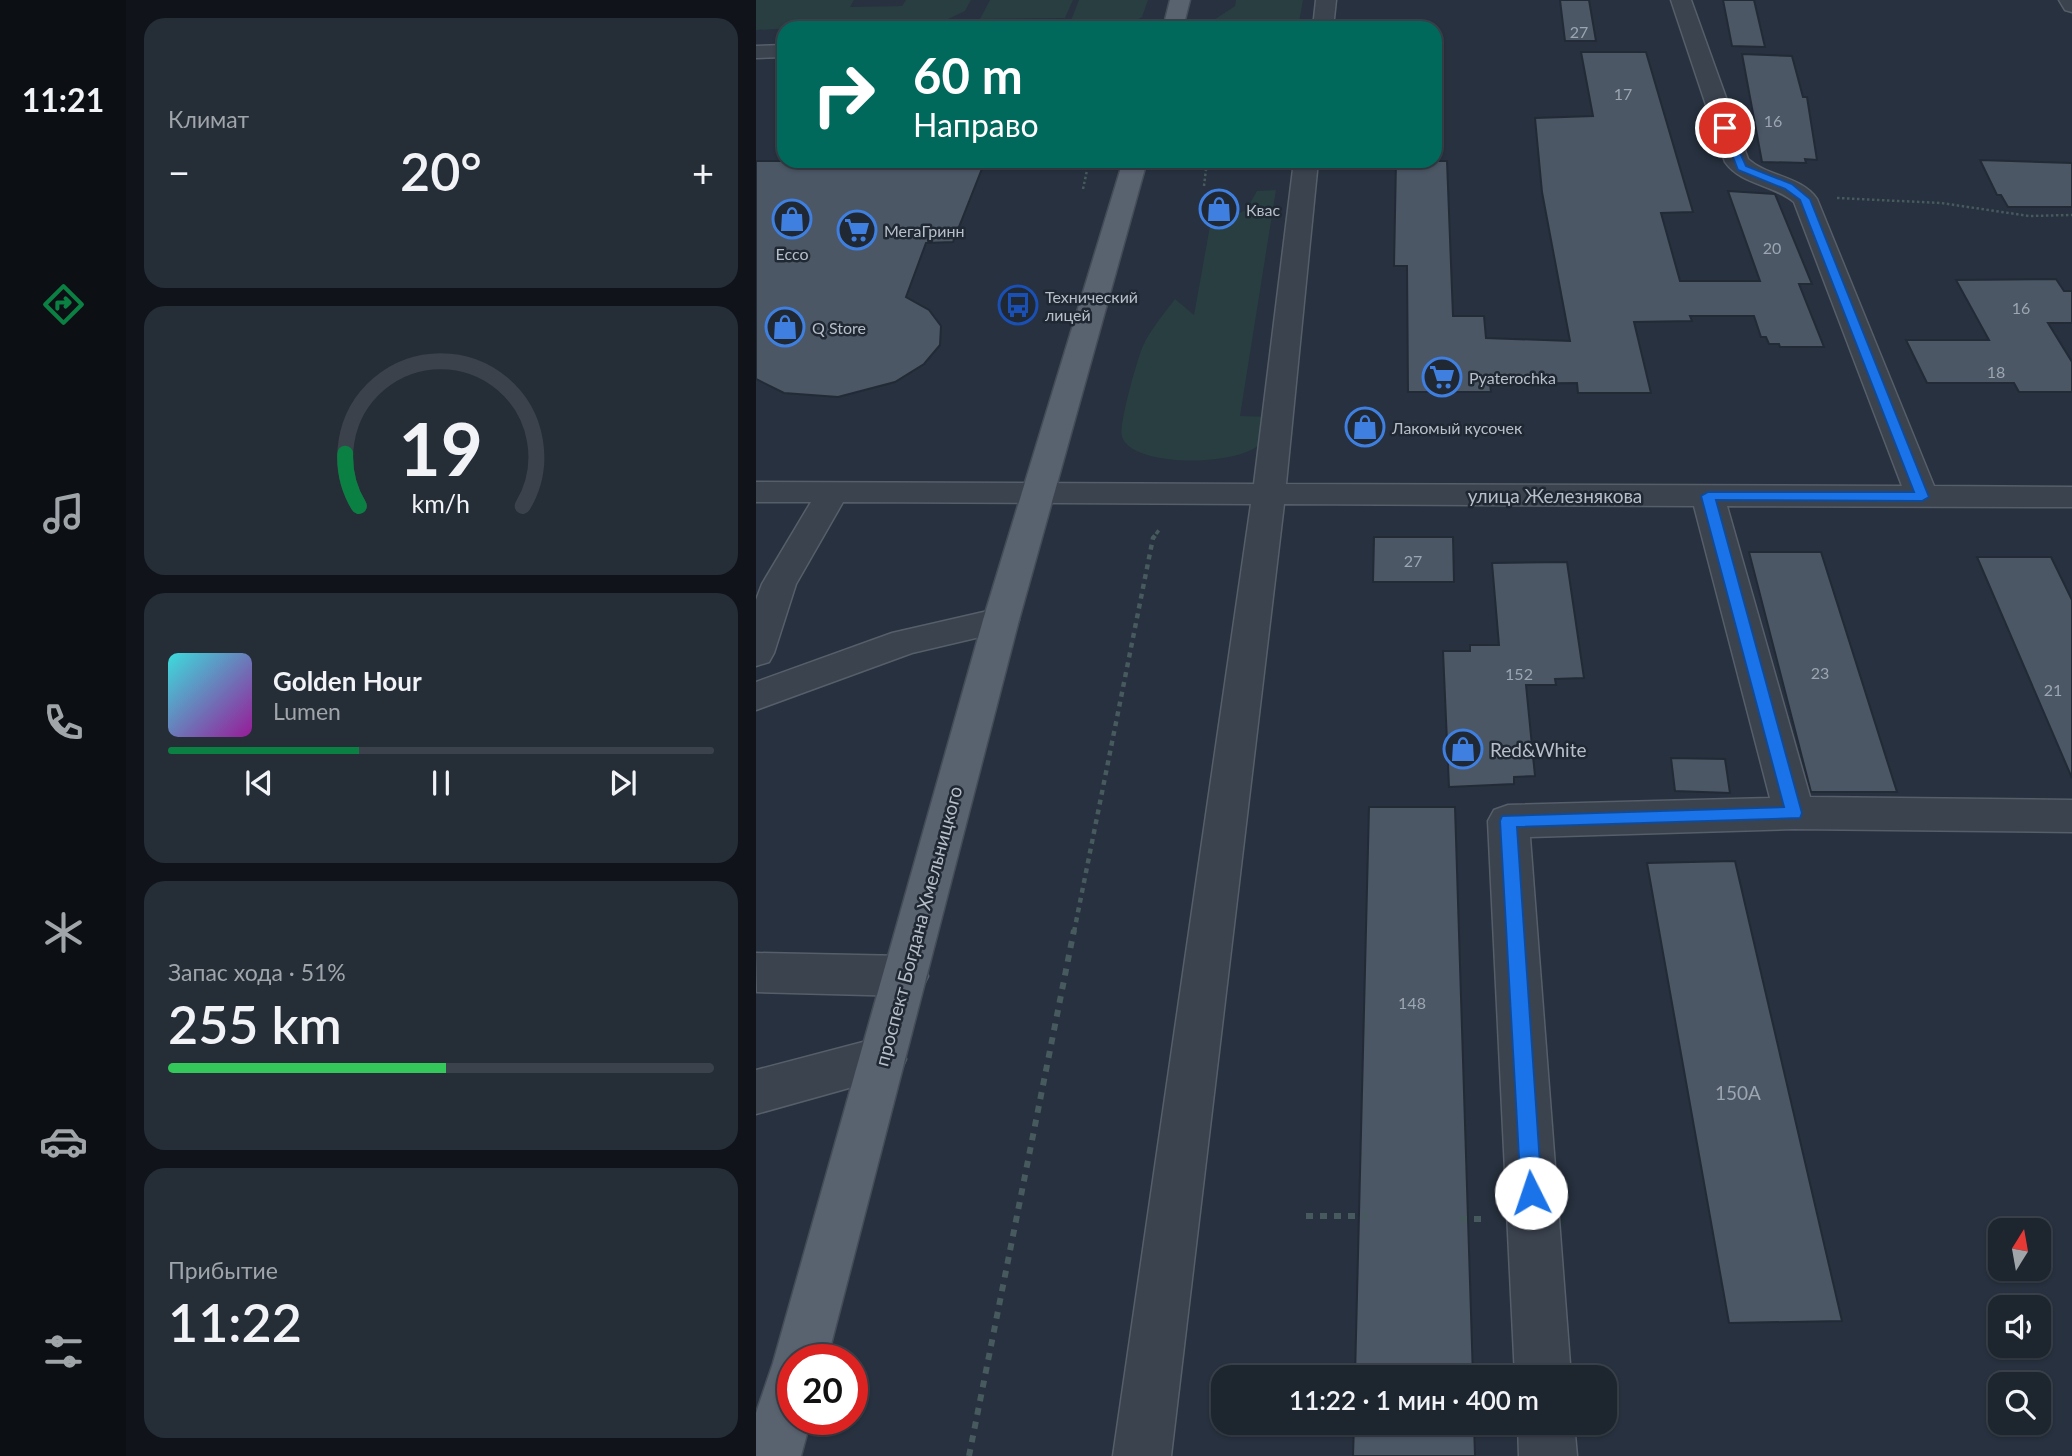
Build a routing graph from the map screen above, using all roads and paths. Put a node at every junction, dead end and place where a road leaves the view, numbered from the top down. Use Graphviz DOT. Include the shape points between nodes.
graph roads {
  1 [pos="1180,0"];
  2 [pos="1326,0"];
  3 [pos="1681,0"];
  4 [pos="2069,0"];
  5 [pos="2072,6"];
  6 [pos="1175,21"];
  7 [pos="1323,21"];
  8 [pos="777,51"];
  9 [pos="756,52"];
  10 [pos="1088,168"];
  11 [pos="1112,168"];
  12 [pos="1133,168"];
  13 [pos="1205,168"];
  14 [pos="1306,168"];
  15 [pos="1204,186"];
  16 [pos="1083,189"];
  17 [pos="1805,199"];
  18 [pos="2072,215"];
  19 [pos="756,492"];
  20 [pos="832,492"];
  21 [pos="1038,493"];
  22 [pos="1269,494"];
  23 [pos="1708,496"];
  24 [pos="1922,497"];
  25 [pos="2072,497"];
  26 [pos="1159,530"];
  27 [pos="1001,620"];
  28 [pos="756,653"];
  29 [pos="756,696"];
  30 [pos="1794,813"];
  31 [pos="2072,816"];
  32 [pos="756,972"];
  33 [pos="905,976"];
  34 [pos="882,1059"];
  35 [pos="756,1092"];
  36 [pos="1306,1216"];
  37 [pos="1367,1216"];
  38 [pos="803,1344"];
  39 [pos="1542,1365"];
  40 [pos="778,1435"];
  41 [pos="1547,1435"];
  42 [pos="772,1456"];
  43 [pos="969,1456"];
  44 [pos="1142,1456"];
  45 [pos="1548,1456"];
  1 -- 6 [label="main road"];
  2 -- 7 [label="street"];
  3 -- 17 [label="street" via="1737,162"];
  4 -- 5 [label="street"];
  8 -- 9 [label="street"];
  10 -- 16 [label="path"];
  11 -- 21 [label="main road" via="1016,479"];
  12 -- 21 [label="main road, проспект Богдана Хмельницкого"];
  13 -- 15 [label="path"];
  14 -- 22 [label="street"];
  17 -- 18 [label="path" via="1941,202 2029,216"];
  17 -- 24 [label="street"];
  19 -- 20 [label="street, улица Железнякова"];
  20 -- 21 [label="street, улица Железнякова"];
  20 -- 28 [label="street" via="779,584"];
  21 -- 22 [label="street, улица Железнякова"];
  21 -- 27 [label="main road, проспект Богдана Хмельницкого"];
  22 -- 23 [label="street, улица Железнякова"];
  22 -- 44 [label="street"];
  23 -- 24 [label="street, улица Железнякова"];
  23 -- 30 [label="street"];
  24 -- 25 [label="street, улица Железнякова"];
  26 -- 43 [label="path" via="1153,538"];
  27 -- 29 [label="street" via="905,642"];
  27 -- 33 [label="main road, проспект Богдана Хмельницкого"];
  30 -- 31 [label="street"];
  30 -- 39 [label="street" via="1508,821"];
  32 -- 33 [label="street"];
  33 -- 34 [label="main road, проспект Богдана Хмельницкого"];
  34 -- 35 [label="street"];
  34 -- 38 [label="main road, проспект Богдана Хмельницкого"];
  36 -- 37 [label="path"];
  40 -- 42 [label="main road"];
  41 -- 45 [label="street"];
}
